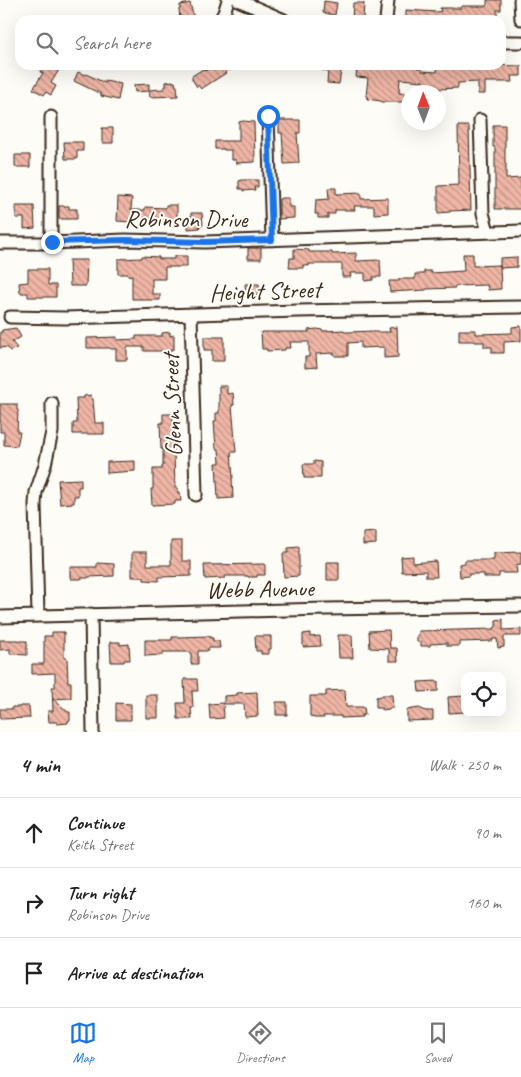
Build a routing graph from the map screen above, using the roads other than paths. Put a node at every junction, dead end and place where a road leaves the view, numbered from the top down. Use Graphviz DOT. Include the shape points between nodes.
graph roads {
  1 [pos="228,0"];
  2 [pos="238,0"];
  3 [pos="388,0"];
  4 [pos="520,0"];
  5 [pos="262,5"];
  6 [pos="223,15"];
  7 [pos="277,15"];
  8 [pos="386,15"];
  9 [pos="521,19"];
  10 [pos="506,42"];
  11 [pos="521,42"];
  12 [pos="268,116"];
  13 [pos="52,117"];
  14 [pos="480,120"];
  15 [pos="521,231"];
  16 [pos="488,232"];
  17 [pos="272,240"];
  18 [pos="52,242"];
  19 [pos="0,243"];
  20 [pos="521,307"];
  21 [pos="191,314"];
  22 [pos="10,317"];
  23 [pos="52,404"];
  24 [pos="196,495"];
  25 [pos="521,606"];
  26 [pos="91,614"];
  27 [pos="38,615"];
  28 [pos="0,617"];
  29 [pos="93,732"];
  1 -- 6 [label="street"];
  2 -- 5 [label="street"];
  3 -- 8 [label="street"];
  4 -- 9 [label="street"];
  5 -- 7 [label="street"];
  10 -- 11 [label="street"];
  12 -- 17 [label="street"];
  13 -- 18 [label="street"];
  14 -- 16 [label="street" via="483,213"];
  15 -- 16 [label="street, Robinson Drive"];
  16 -- 17 [label="street, Robinson Drive"];
  17 -- 18 [label="street, Robinson Drive"];
  18 -- 19 [label="street, Robinson Drive"];
  20 -- 21 [label="street, Height Street"];
  21 -- 22 [label="street, Height Street"];
  21 -- 24 [label="street, Glenn Street"];
  23 -- 27 [label="street" via="52,432 35,504"];
  25 -- 26 [label="street, Webb Avenue"];
  26 -- 27 [label="street, Webb Avenue"];
  26 -- 29 [label="street"];
  27 -- 28 [label="street, Webb Avenue"];
}
